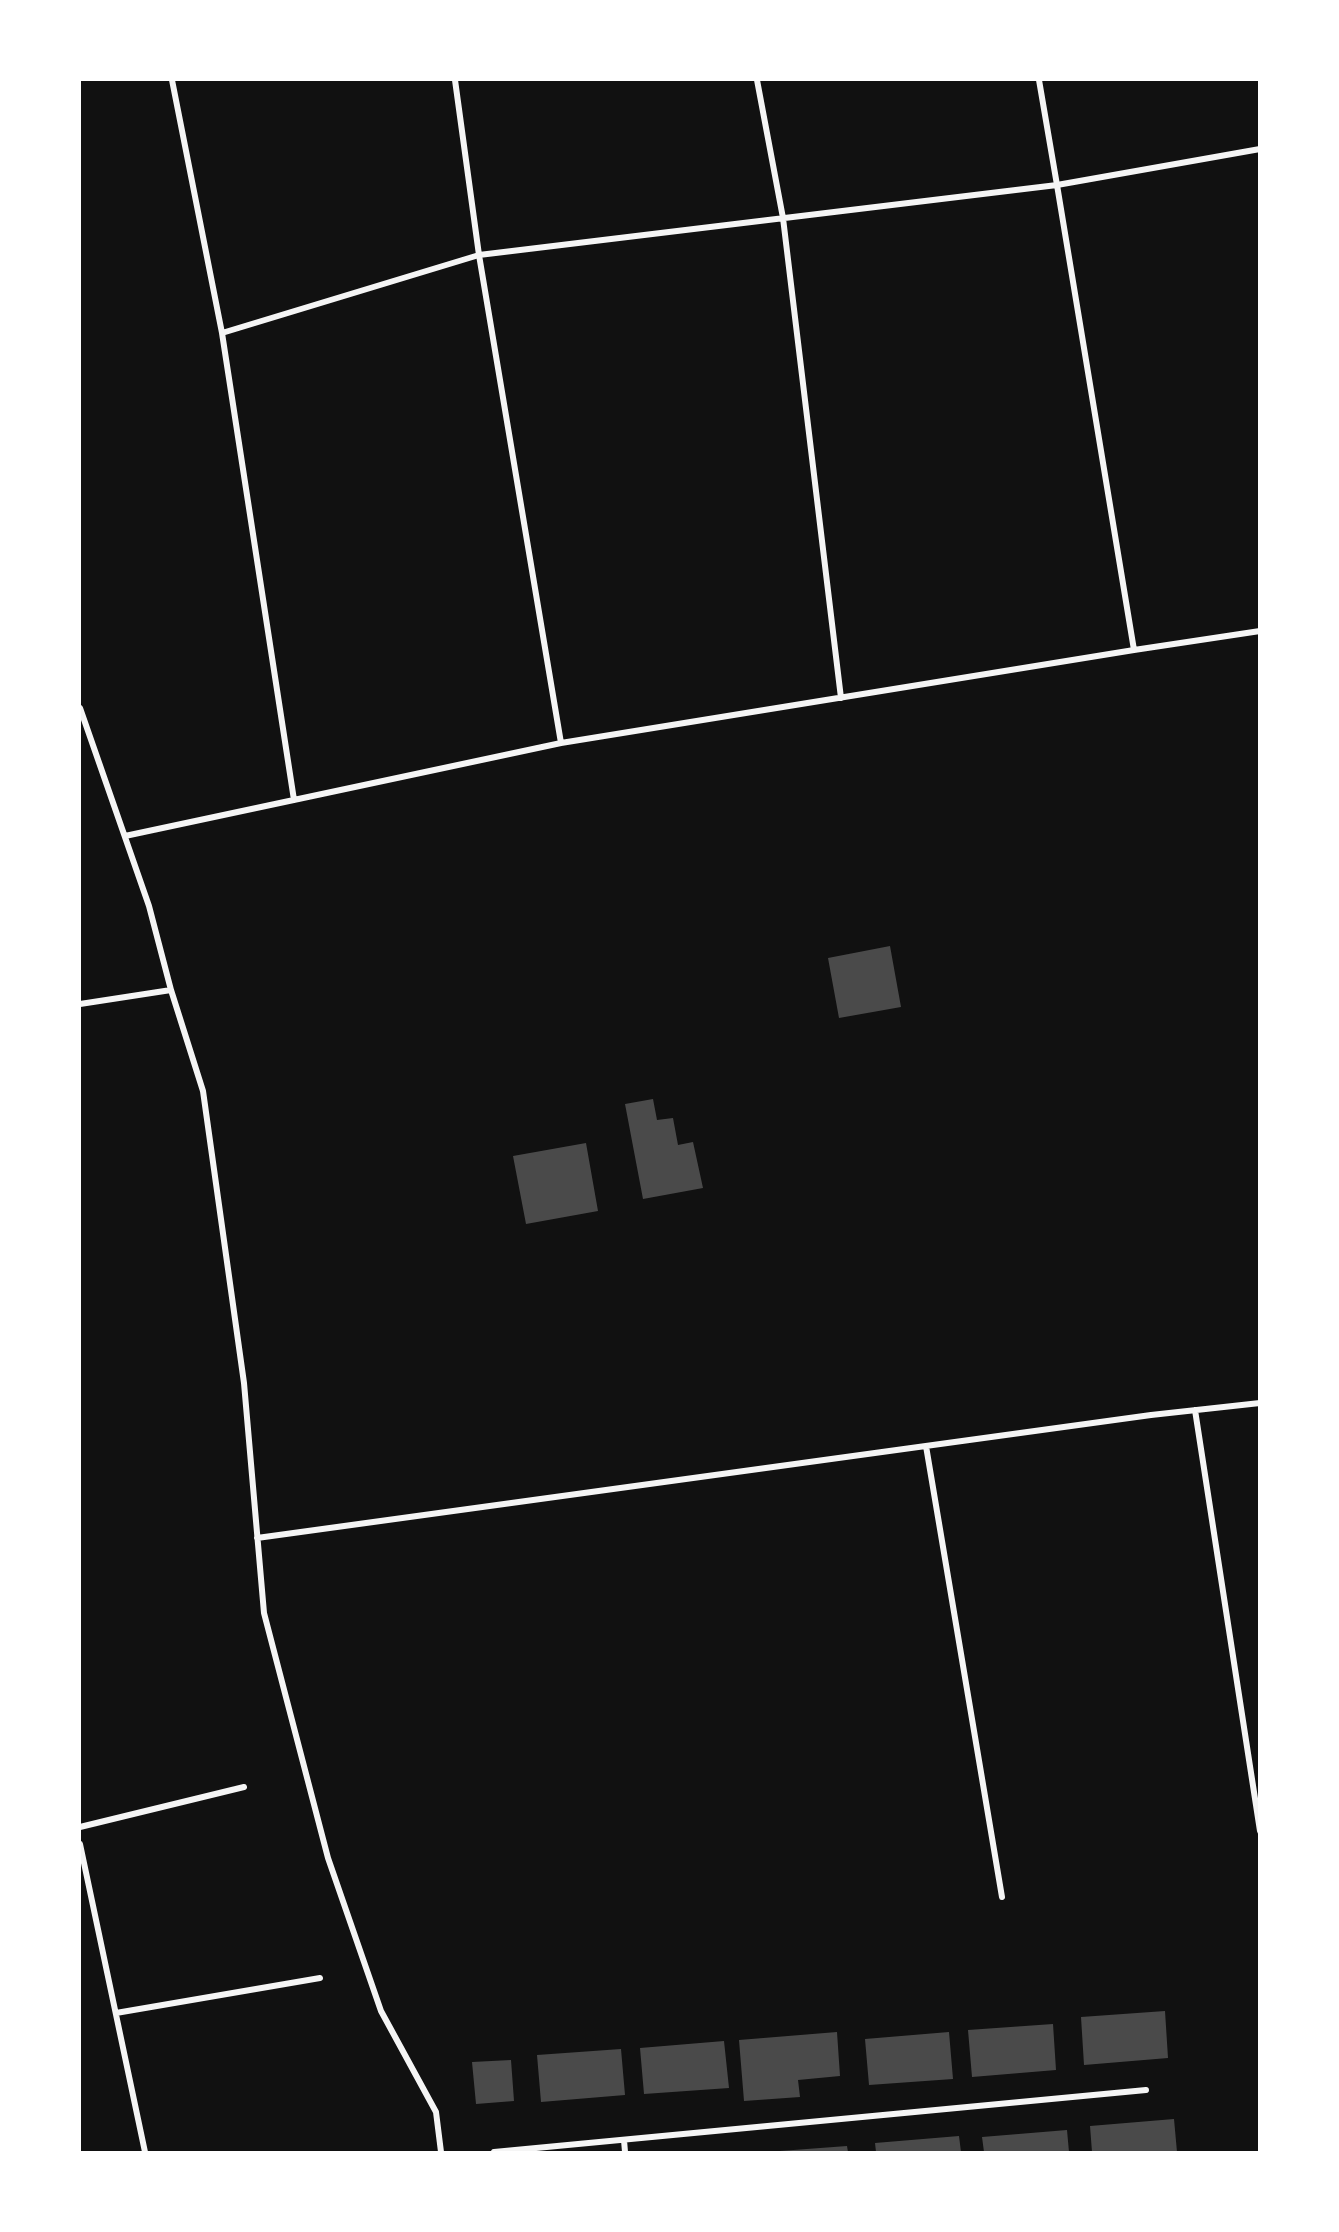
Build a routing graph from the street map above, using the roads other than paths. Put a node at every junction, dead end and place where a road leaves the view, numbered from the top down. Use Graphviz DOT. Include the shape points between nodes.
graph roads {
  1 [pos="172,80"];
  2 [pos="455,80"];
  3 [pos="757,80"];
  4 [pos="1039,80"];
  5 [pos="1260,149"];
  6 [pos="1058,185"];
  7 [pos="783,218"];
  8 [pos="479,255"];
  9 [pos="222,333"];
  10 [pos="1260,631"];
  11 [pos="1134,650"];
  12 [pos="841,698"];
  13 [pos="80,708"];
  14 [pos="561,743"];
  15 [pos="294,800"];
  16 [pos="124,836"];
  17 [pos="171,990"];
  18 [pos="80,1004"];
  19 [pos="1260,1403"];
  20 [pos="1195,1410"];
  21 [pos="926,1446"];
  22 [pos="257,1538"];
  23 [pos="244,1787"];
  24 [pos="80,1827"];
  25 [pos="1260,1831"];
  26 [pos="80,1844"];
  27 [pos="1002,1897"];
  28 [pos="320,1978"];
  29 [pos="116,2013"];
  30 [pos="1146,2090"];
  31 [pos="624,2140"];
  32 [pos="146,2152"];
  33 [pos="441,2152"];
  34 [pos="494,2152"];
  35 [pos="625,2152"];
  1 -- 9 [label="street"];
  2 -- 8 [label="street"];
  3 -- 7 [label="street"];
  4 -- 6 [label="street"];
  5 -- 6 [label="street"];
  6 -- 7 [label="street"];
  6 -- 11 [label="street"];
  7 -- 8 [label="street"];
  7 -- 12 [label="street"];
  8 -- 9 [label="street"];
  8 -- 14 [label="street"];
  9 -- 15 [label="street"];
  10 -- 11 [label="street"];
  11 -- 12 [label="street"];
  12 -- 14 [label="street"];
  13 -- 16 [label="street"];
  14 -- 15 [label="street"];
  15 -- 16 [label="street"];
  16 -- 17 [label="street" via="149,906"];
  17 -- 18 [label="street"];
  17 -- 22 [label="street" via="203,1091 244,1383"];
  19 -- 20 [label="street"];
  20 -- 21 [label="street"];
  20 -- 25 [label="street"];
  21 -- 22 [label="street"];
  21 -- 27 [label="street"];
  22 -- 33 [label="street" via="264,1613 328,1858 381,2011 436,2112"];
  23 -- 24 [label="street"];
  26 -- 29 [label="street"];
  28 -- 29 [label="street"];
  29 -- 32 [label="street"];
  30 -- 31 [label="street"];
  31 -- 34 [label="street"];
  31 -- 35 [label="street"];
}
